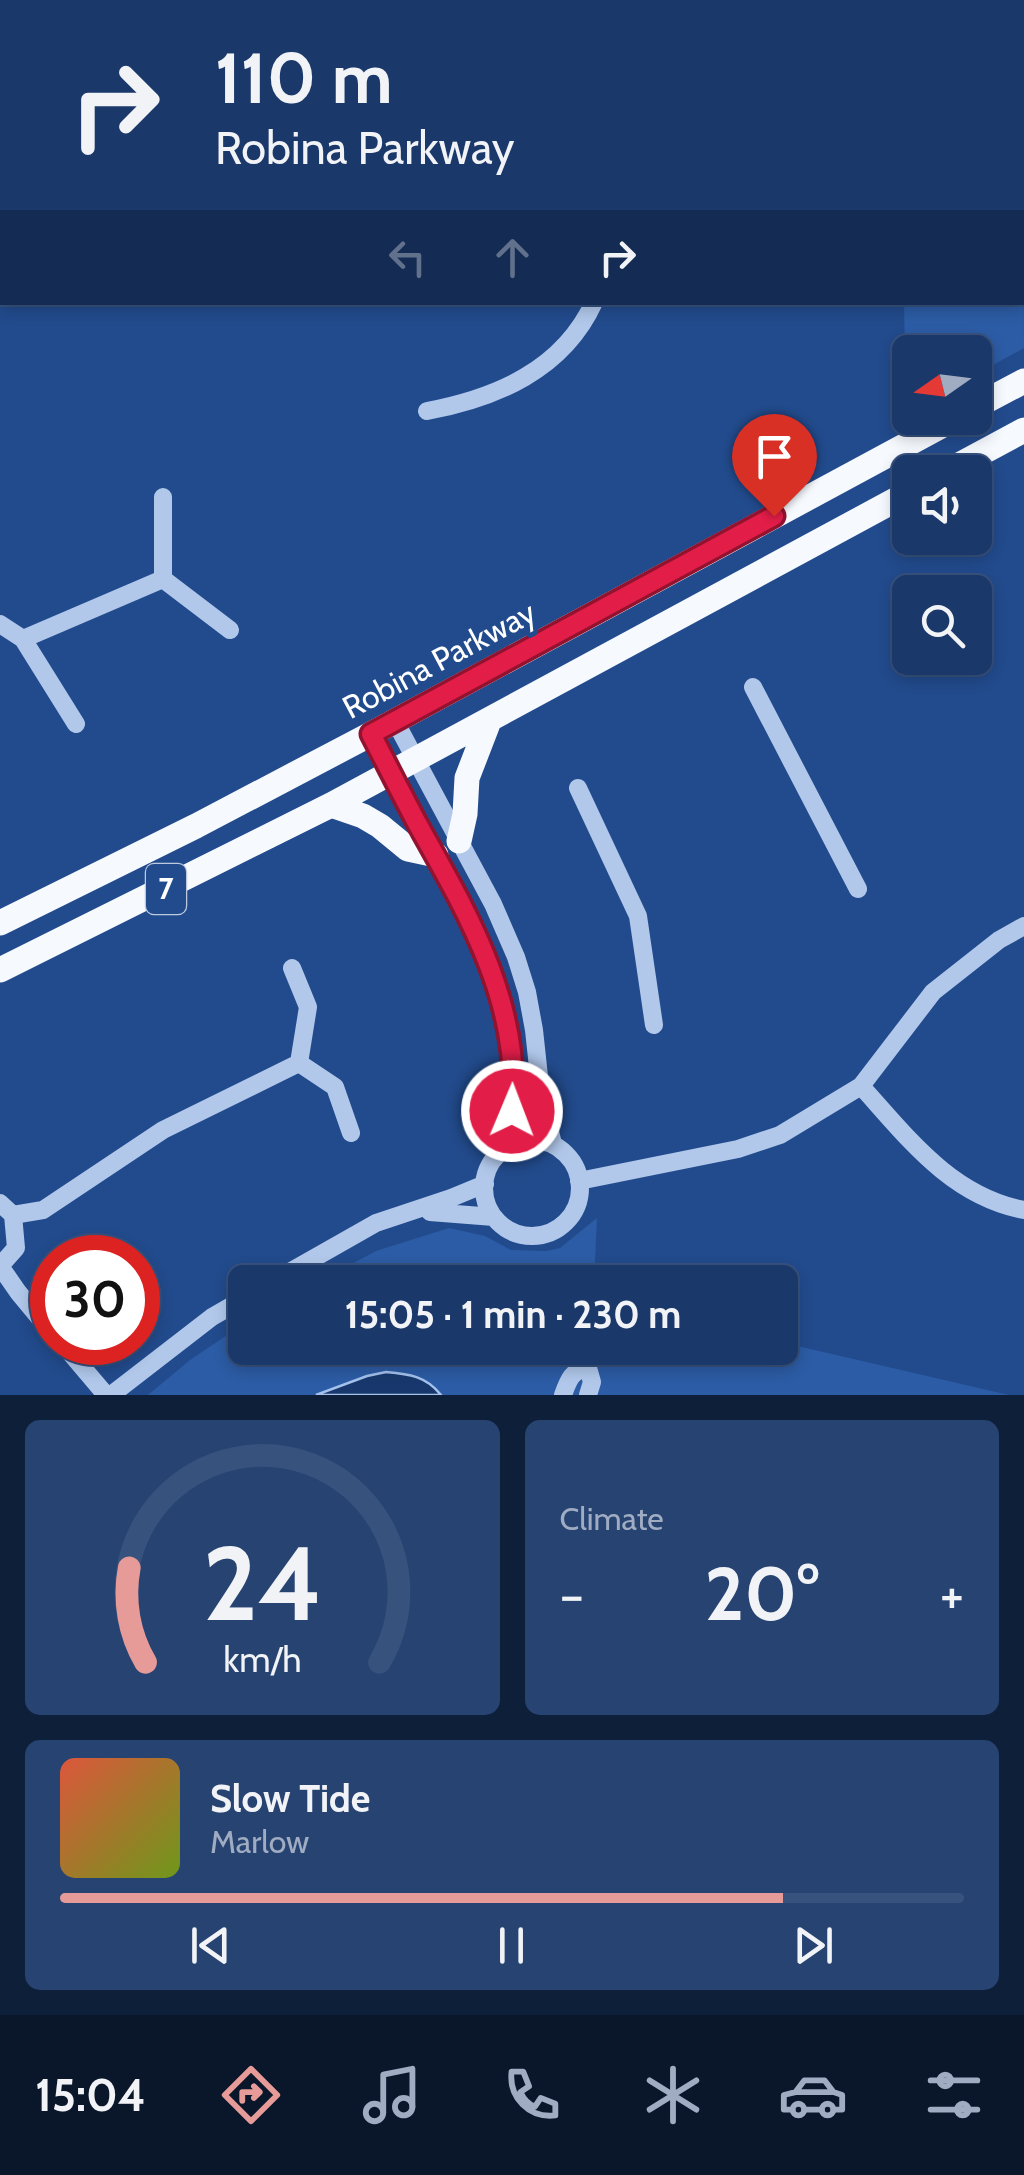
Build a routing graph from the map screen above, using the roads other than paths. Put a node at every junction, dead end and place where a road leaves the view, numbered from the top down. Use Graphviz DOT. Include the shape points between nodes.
graph roads {
  1 [pos="592,305"];
  2 [pos="1024,381"];
  3 [pos="992,399"];
  4 [pos="427,412"];
  5 [pos="1024,430"];
  6 [pos="924,435"];
  7 [pos="978,455"];
  8 [pos="163,498"];
  9 [pos="892,502"];
  10 [pos="163,578"];
  11 [pos="0,624"];
  12 [pos="230,630"];
  13 [pos="23,639"];
  14 [pos="753,688"];
  15 [pos="396,720"];
  16 [pos="489,721"];
  17 [pos="76,724"];
  18 [pos="371,734"];
  19 [pos="415,760"];
  20 [pos="392,773"];
  21 [pos="578,788"];
  22 [pos="331,805"];
  23 [pos="459,840"];
  24 [pos="436,855"];
  25 [pos="858,889"];
  26 [pos="0,923"];
  27 [pos="1024,926"];
  28 [pos="292,968"];
  29 [pos="0,970"];
  30 [pos="654,1024"];
  31 [pos="299,1063"];
  32 [pos="861,1086"];
  33 [pos="351,1133"];
  34 [pos="553,1144"];
  35 [pos="502,1151"];
  36 [pos="579,1181"];
  37 [pos="485,1184"];
  38 [pos="6,1209"];
  39 [pos="1024,1210"];
  40 [pos="414,1211"];
  41 [pos="494,1217"];
  42 [pos="302,1265"];
  43 [pos="0,1266"];
  44 [pos="30,1306"];
  45 [pos="228,1308"];
  46 [pos="81,1365"];
  47 [pos="108,1395"];
  48 [pos="563,1395"];
  49 [pos="588,1395"];
  1 -- 4 [label="street" via="568,344 539,369 478,399"];
  2 -- 3 [label="main road"];
  5 -- 7 [label="main road"];
  6 -- 15 [label="main road, Robina Parkway / 7"];
  8 -- 10 [label="street"];
  9 -- 16 [label="main road, 7"];
  10 -- 12 [label="street"];
  10 -- 13 [label="street"];
  11 -- 13 [label="street"];
  13 -- 17 [label="street"];
  14 -- 25 [label="street"];
  15 -- 18 [label="main road, Robina Parkway / 7"];
  15 -- 19 [label="street"];
  16 -- 19 [label="main road, 7"];
  16 -- 23 [label="main road" via="467,778"];
  18 -- 20 [label="street"];
  18 -- 26 [label="main road, Robina Parkway / 7"];
  19 -- 20 [label="main road, 7"];
  19 -- 23 [label="street"];
  20 -- 22 [label="main road, 7"];
  20 -- 24 [label="street"];
  21 -- 30 [label="street" via="638,916"];
  22 -- 24 [label="main road" via="363,816 408,849"];
  22 -- 29 [label="main road, 7"];
  23 -- 34 [label="street" via="506,933 526,992"];
  24 -- 35 [label="street" via="479,939 504,1012 514,1088"];
  27 -- 32 [label="street" via="933,992"];
  28 -- 31 [label="street" via="308,1007"];
  31 -- 33 [label="street" via="334,1087"];
  31 -- 38 [label="street" via="163,1130 43,1210"];
  32 -- 36 [label="street" via="780,1135"];
  32 -- 39 [label="street" via="950,1179"];
  34 -- 35 [label="street" via="524,1141"];
  34 -- 36 [label="street" via="569,1158"];
  35 -- 37 [label="street"];
  36 -- 41 [label="street" via="576,1206 550,1232 526,1236"];
  37 -- 40 [label="street"];
  37 -- 41 [label="street"];
  38 -- 43 [label="street" via="16,1248"];
  40 -- 41 [label="street"];
  40 -- 42 [label="street" via="376,1223"];
  43 -- 44 [label="street"];
  45 -- 47 [label="street"];
  46 -- 47 [label="street"];
  48 -- 49 [label="street" via="574,1372 588,1368"];
}
